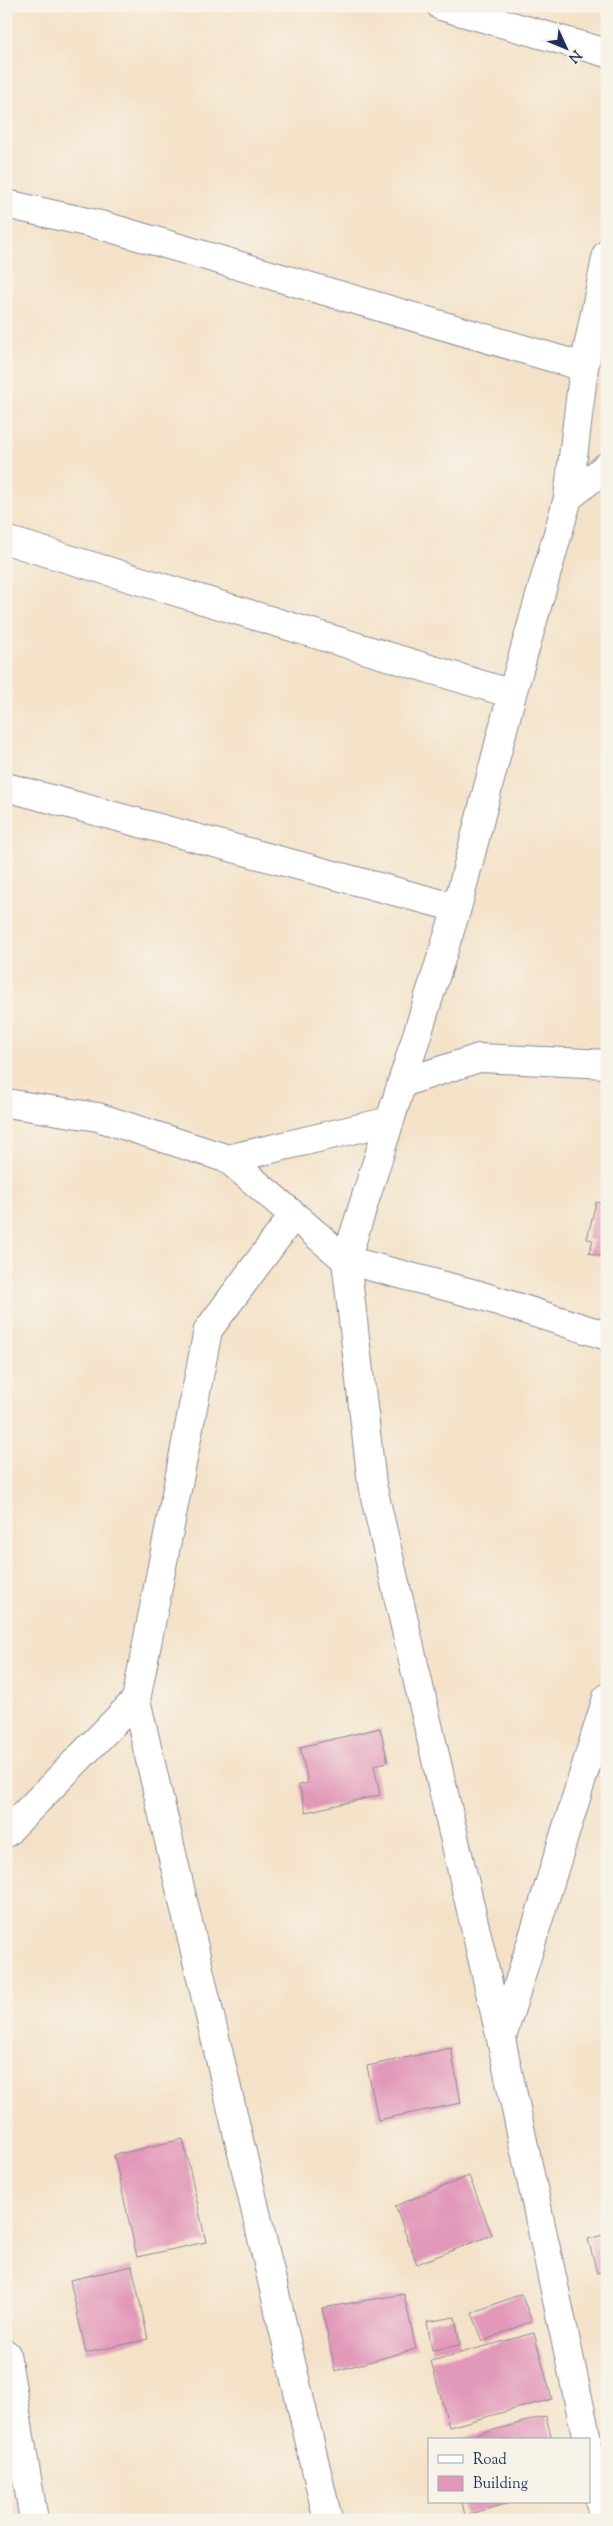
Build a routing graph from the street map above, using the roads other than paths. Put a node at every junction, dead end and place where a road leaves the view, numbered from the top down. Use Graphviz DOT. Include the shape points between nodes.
graph roads {
  1 [pos="441,6"];
  2 [pos="607,53"];
  3 [pos="6,204"];
  4 [pos="607,254"];
  5 [pos="584,368"];
  6 [pos="607,466"];
  7 [pos="568,498"];
  8 [pos="6,540"];
  9 [pos="512,694"];
  10 [pos="6,787"];
  11 [pos="457,908"];
  12 [pos="607,1064"];
  13 [pos="402,1083"];
  14 [pos="6,1103"];
  15 [pos="390,1121"];
  16 [pos="228,1159"];
  17 [pos="294,1216"];
  18 [pos="346,1260"];
  19 [pos="607,1336"];
  20 [pos="607,1698"];
  21 [pos="136,1700"];
  22 [pos="6,1833"];
  23 [pos="501,2039"];
  24 [pos="6,2354"];
  25 [pos="587,2438"];
  26 [pos="590,2457"];
  27 [pos="34,2520"];
  28 [pos="328,2520"];
  29 [pos="604,2520"];
  1 -- 2 [label="street"];
  3 -- 5 [label="street" via="104,226"];
  4 -- 5 [label="street"];
  5 -- 7 [label="street"];
  6 -- 7 [label="street"];
  7 -- 9 [label="street"];
  8 -- 9 [label="street"];
  9 -- 11 [label="street"];
  10 -- 11 [label="street"];
  11 -- 13 [label="street"];
  12 -- 13 [label="street" via="480,1058"];
  13 -- 15 [label="street"];
  14 -- 16 [label="street" via="98,1117"];
  15 -- 16 [label="street"];
  15 -- 18 [label="street"];
  16 -- 17 [label="street"];
  17 -- 18 [label="street"];
  17 -- 21 [label="street" via="208,1330"];
  18 -- 19 [label="street" via="479,1295"];
  18 -- 23 [label="street" via="372,1484"];
  20 -- 23 [label="street"];
  21 -- 22 [label="street"];
  21 -- 28 [label="street"];
  23 -- 25 [label="street"];
  24 -- 27 [label="street"];
  26 -- 29 [label="street"];
}
